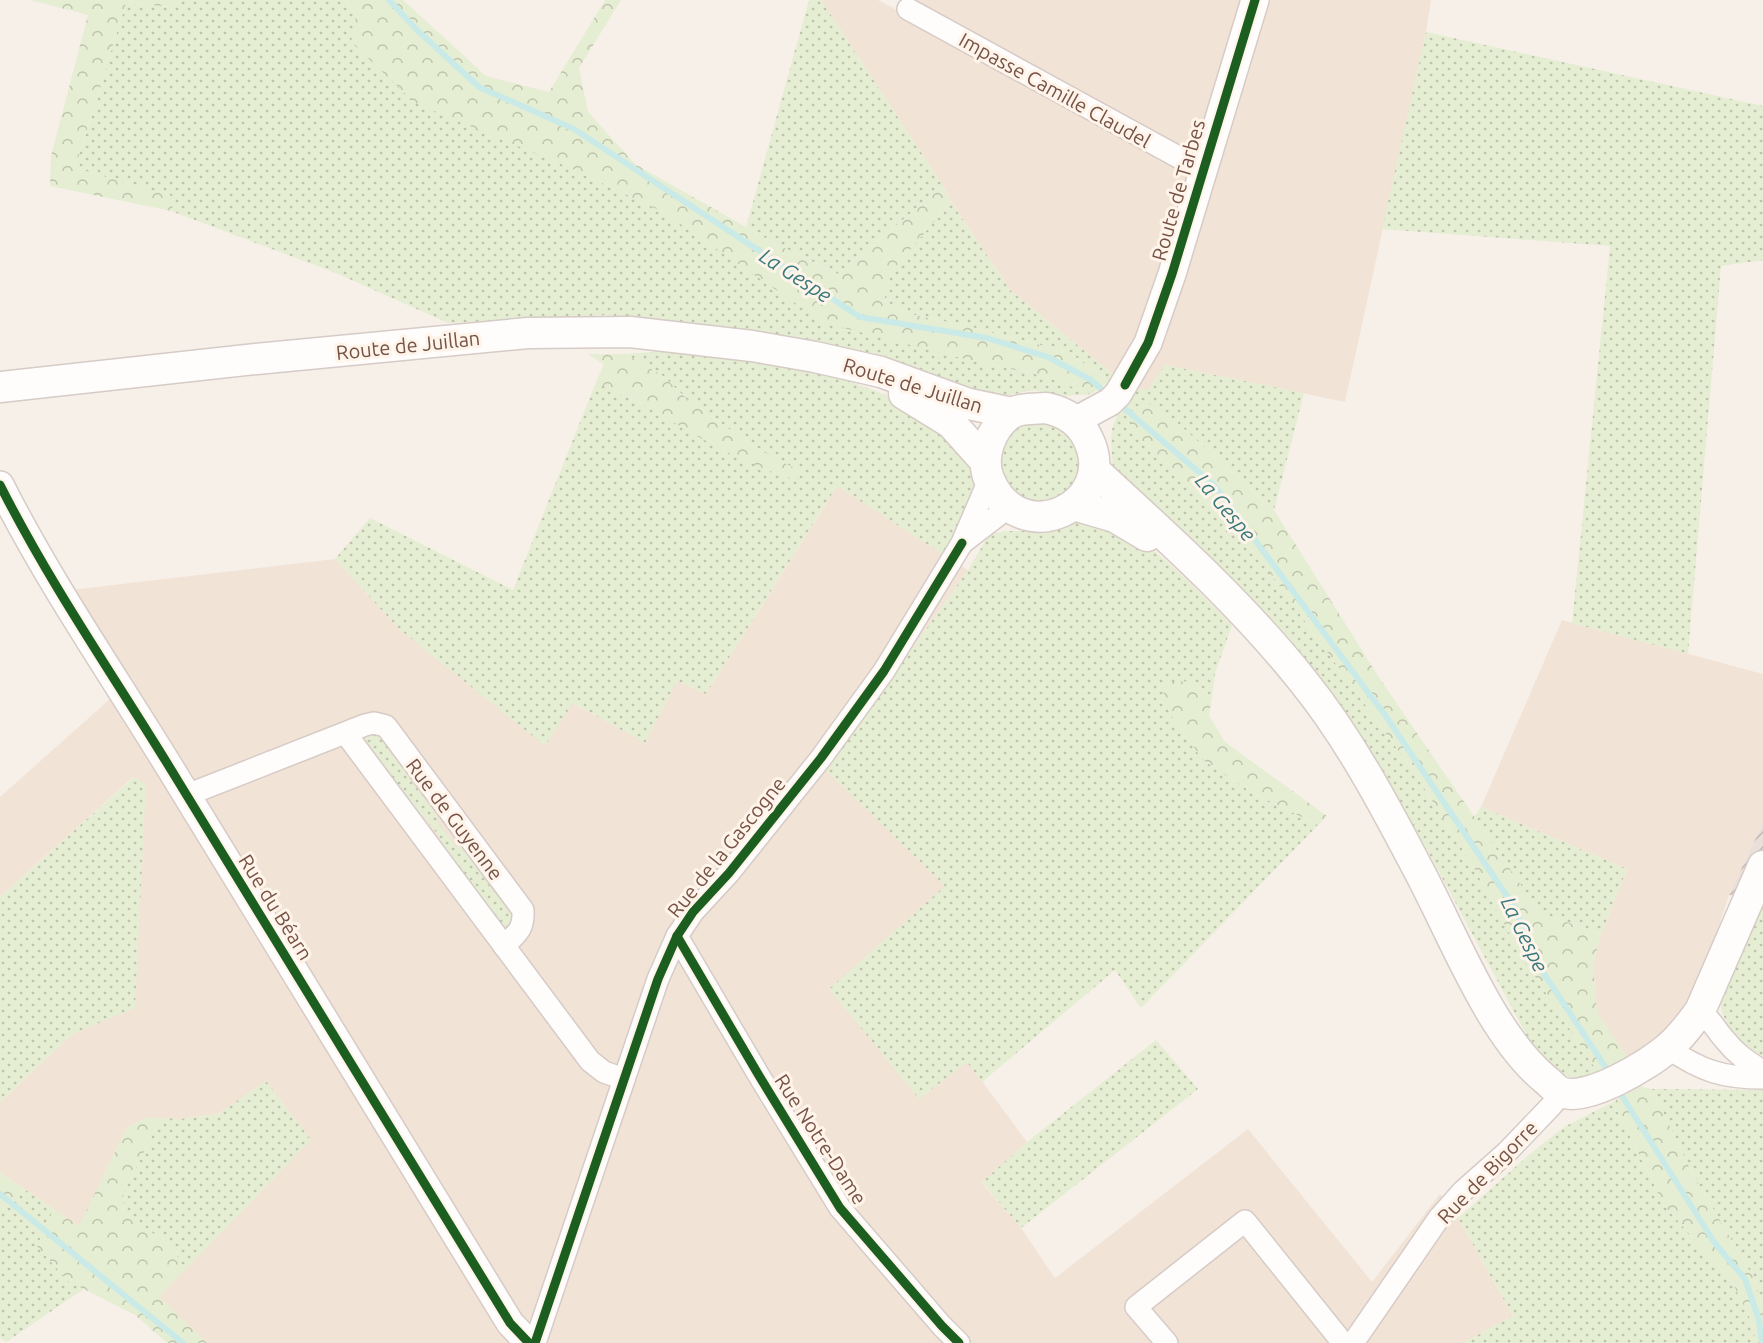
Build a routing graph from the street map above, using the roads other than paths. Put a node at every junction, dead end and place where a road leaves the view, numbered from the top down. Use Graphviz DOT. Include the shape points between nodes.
graph roads {
  1 [pos="1255,0"];
  2 [pos="908,9"];
  3 [pos="1202,170"];
  4 [pos="815,357"];
  5 [pos="0,387"];
  6 [pos="1012,413"];
  7 [pos="1075,421"];
  8 [pos="987,470"];
  9 [pos="1094,470"];
  10 [pos="0,485"];
  11 [pos="1074,505"];
  12 [pos="1009,507"];
  13 [pos="962,543"];
  14 [pos="1201,569"];
  15 [pos="346,734"];
  16 [pos="187,795"];
  17 [pos="1763,866"];
  18 [pos="677,936"];
  19 [pos="504,946"];
  20 [pos="1700,1011"];
  21 [pos="1668,1048"];
  22 [pos="1763,1071"];
  23 [pos="1763,1078"];
  24 [pos="624,1079"];
  25 [pos="1562,1093"];
  26 [pos="529,1343"];
  27 [pos="535,1343"];
  28 [pos="959,1343"];
  29 [pos="1167,1343"];
  30 [pos="1343,1343"];
  31 [pos="1353,1343"];
  1 -- 3 [label="street, Route de Tarbes"];
  2 -- 3 [label="street, Impasse Camille Claudel"];
  3 -- 7 [label="street, Route de Tarbes" via="1148,343 1117,394"];
  4 -- 5 [label="main road, Route de Juillan" via="630,332 528,333"];
  4 -- 6 [label="main road, Route de Juillan" via="881,372 969,404"];
  4 -- 8 [label="main road, Route de Juillan" via="909,396 951,423"];
  6 -- 7 [label="main road" via="1046,408"];
  6 -- 8 [label="main road" via="989,442"];
  7 -- 9 [label="main road" via="1092,447"];
  8 -- 12 [label="main road" via="995,494"];
  8 -- 13 [label="street, Rue de la Gascogne"];
  9 -- 11 [label="main road" via="1088,488"];
  9 -- 14 [label="main road"];
  10 -- 16 [label="street, Rue du Béarn" via="64,602"];
  11 -- 12 [label="main road" via="1045,517 1026,515"];
  11 -- 14 [label="main road" via="1115,516"];
  12 -- 13 [label="street, Rue de la Gascogne"];
  13 -- 18 [label="street, Rue de la Gascogne" via="884,671 821,758"];
  14 -- 25 [label="main road" via="1304,682 1349,746 1502,1029 1535,1071"];
  15 -- 16 [label="street, Rue de Guyenne"];
  15 -- 19 [label="street, Rue de Guyenne"];
  15 -- 19 [label="street, Rue de Guyenne" via="374,723 386,726 523,910 524,924"];
  16 -- 26 [label="street, Rue du Béarn" via="510,1323"];
  17 -- 20 [label="main road"];
  18 -- 24 [label="street, Rue de la Gascogne"];
  18 -- 28 [label="street, Rue Notre-Dame" via="840,1208"];
  19 -- 24 [label="street, Rue de Guyenne" via="590,1061 604,1072"];
  20 -- 21 [label="main road"];
  20 -- 22 [label="street" via="1744,1060"];
  21 -- 23 [label="street" via="1691,1064 1715,1073"];
  21 -- 25 [label="main road" via="1634,1071 1595,1089 1579,1094"];
  24 -- 27 [label="street, Rue de la Gascogne"];
  25 -- 31 [label="street, Rue de Bigorre" via="1439,1218"];
  29 -- 30 [label="street" via="1136,1307 1245,1221"];
}
